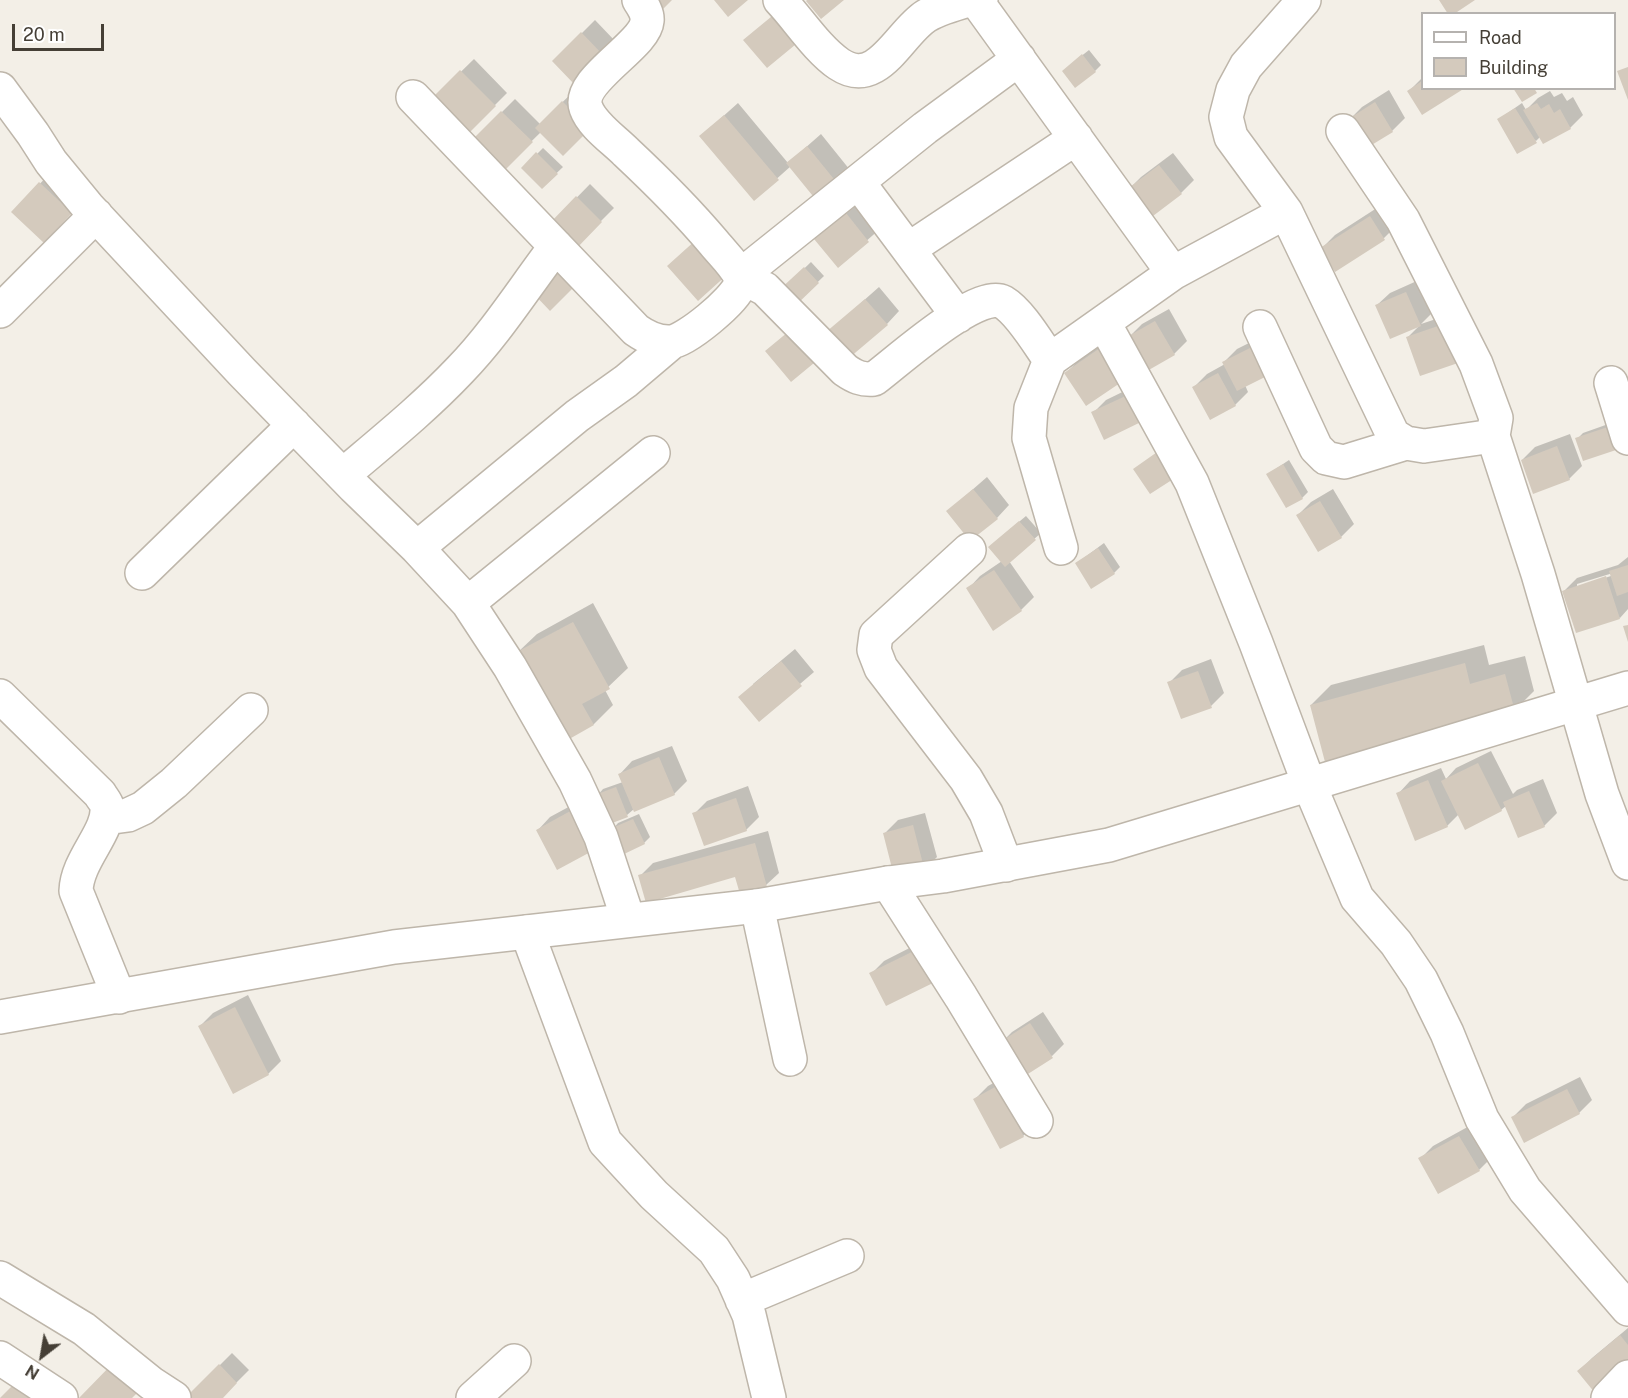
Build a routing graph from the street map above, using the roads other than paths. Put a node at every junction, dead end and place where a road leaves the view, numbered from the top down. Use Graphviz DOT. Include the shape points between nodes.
graph roads {
  1 [pos="639,0"];
  2 [pos="780,0"];
  3 [pos="1304,0"];
  4 [pos="975,1"];
  5 [pos="1019,59"];
  6 [pos="1,92"];
  7 [pos="413,97"];
  8 [pos="1343,131"];
  9 [pos="1076,138"];
  10 [pos="858,182"];
  11 [pos="1286,212"];
  12 [pos="96,215"];
  13 [pos="556,246"];
  14 [pos="909,249"];
  15 [pos="1173,273"];
  16 [pos="740,276"];
  17 [pos="0,311"];
  18 [pos="958,316"];
  19 [pos="1104,322"];
  20 [pos="1260,327"];
  21 [pos="672,342"];
  22 [pos="1050,360"];
  23 [pos="1611,383"];
  24 [pos="294,425"];
  25 [pos="1493,436"];
  26 [pos="1628,438"];
  27 [pos="1406,443"];
  28 [pos="653,453"];
  29 [pos="343,475"];
  30 [pos="417,548"];
  31 [pos="1061,548"];
  32 [pos="969,550"];
  33 [pos="142,573"];
  34 [pos="468,603"];
  35 [pos="1628,688"];
  36 [pos="0,696"];
  37 [pos="1576,704"];
  38 [pos="251,710"];
  39 [pos="1309,784"];
  40 [pos="106,818"];
  41 [pos="1628,863"];
  42 [pos="1006,864"];
  43 [pos="888,883"];
  44 [pos="757,906"];
  45 [pos="628,919"];
  46 [pos="527,932"];
  47 [pos="119,997"];
  48 [pos="0,1017"];
  49 [pos="790,1059"];
  50 [pos="1036,1121"];
  51 [pos="847,1256"];
  52 [pos="0,1278"];
  53 [pos="742,1300"];
  54 [pos="1628,1309"];
  55 [pos="0,1358"];
  56 [pos="514,1361"];
  57 [pos="1628,1377"];
  58 [pos="61,1398"];
  59 [pos="174,1398"];
  60 [pos="473,1398"];
  61 [pos="769,1398"];
  62 [pos="1608,1398"];
  1 -- 16 [label="street" via="647,21 642,33 596,80 585,105 603,130 683,206"];
  2 -- 4 [label="street" via="839,64 855,70 873,69 925,16 949,5"];
  3 -- 11 [label="street" via="1246,66 1233,90 1226,117 1231,137"];
  4 -- 5 [label="street"];
  5 -- 9 [label="street"];
  5 -- 10 [label="street"];
  6 -- 12 [label="street" via="51,162"];
  7 -- 13 [label="street"];
  8 -- 25 [label="street" via="1403,220 1476,364 1496,418"];
  9 -- 14 [label="street"];
  9 -- 15 [label="street"];
  10 -- 14 [label="street"];
  10 -- 16 [label="street"];
  11 -- 15 [label="street"];
  11 -- 27 [label="street" via="1393,435"];
  12 -- 17 [label="street"];
  12 -- 24 [label="street"];
  13 -- 21 [label="street" via="636,330 656,341"];
  13 -- 29 [label="street" via="461,369"];
  14 -- 18 [label="street"];
  15 -- 19 [label="street"];
  16 -- 18 [label="street" via="765,290 845,370 864,380 874,379"];
  16 -- 21 [label="street" via="740,285 729,302 686,336"];
  18 -- 22 [label="street" via="987,300 1004,303"];
  19 -- 22 [label="street"];
  19 -- 39 [label="street" via="1192,483"];
  20 -- 27 [label="street" via="1316,448 1326,458 1344,462"];
  21 -- 30 [label="street"];
  22 -- 31 [label="street" via="1030,408 1029,438"];
  23 -- 26 [label="street"];
  24 -- 29 [label="street"];
  24 -- 33 [label="street"];
  25 -- 27 [label="street" via="1424,446"];
  25 -- 37 [label="street"];
  28 -- 34 [label="street"];
  29 -- 30 [label="street"];
  30 -- 34 [label="street"];
  32 -- 42 [label="street" via="876,635 874,650 881,668 966,779 986,813"];
  34 -- 45 [label="street" via="510,667 575,781 601,837"];
  35 -- 37 [label="street"];
  36 -- 40 [label="street" via="100,794 107,804"];
  37 -- 39 [label="street"];
  37 -- 41 [label="street" via="1602,794"];
  38 -- 40 [label="street" via="143,808"];
  39 -- 42 [label="street" via="1109,845"];
  39 -- 54 [label="street" via="1357,898 1396,943 1421,980 1482,1119 1525,1190"];
  40 -- 47 [label="street" via="82,864 76,891"];
  42 -- 43 [label="street"];
  43 -- 44 [label="street"];
  43 -- 50 [label="street"];
  44 -- 45 [label="street"];
  44 -- 49 [label="street"];
  45 -- 46 [label="street"];
  46 -- 47 [label="street" via="394,947"];
  46 -- 53 [label="street" via="605,1142 654,1195 714,1250"];
  47 -- 48 [label="street"];
  51 -- 53 [label="street"];
  52 -- 59 [label="street" via="84,1329"];
  53 -- 61 [label="street"];
  55 -- 58 [label="street"];
  56 -- 60 [label="street"];
  57 -- 62 [label="street"];
}
